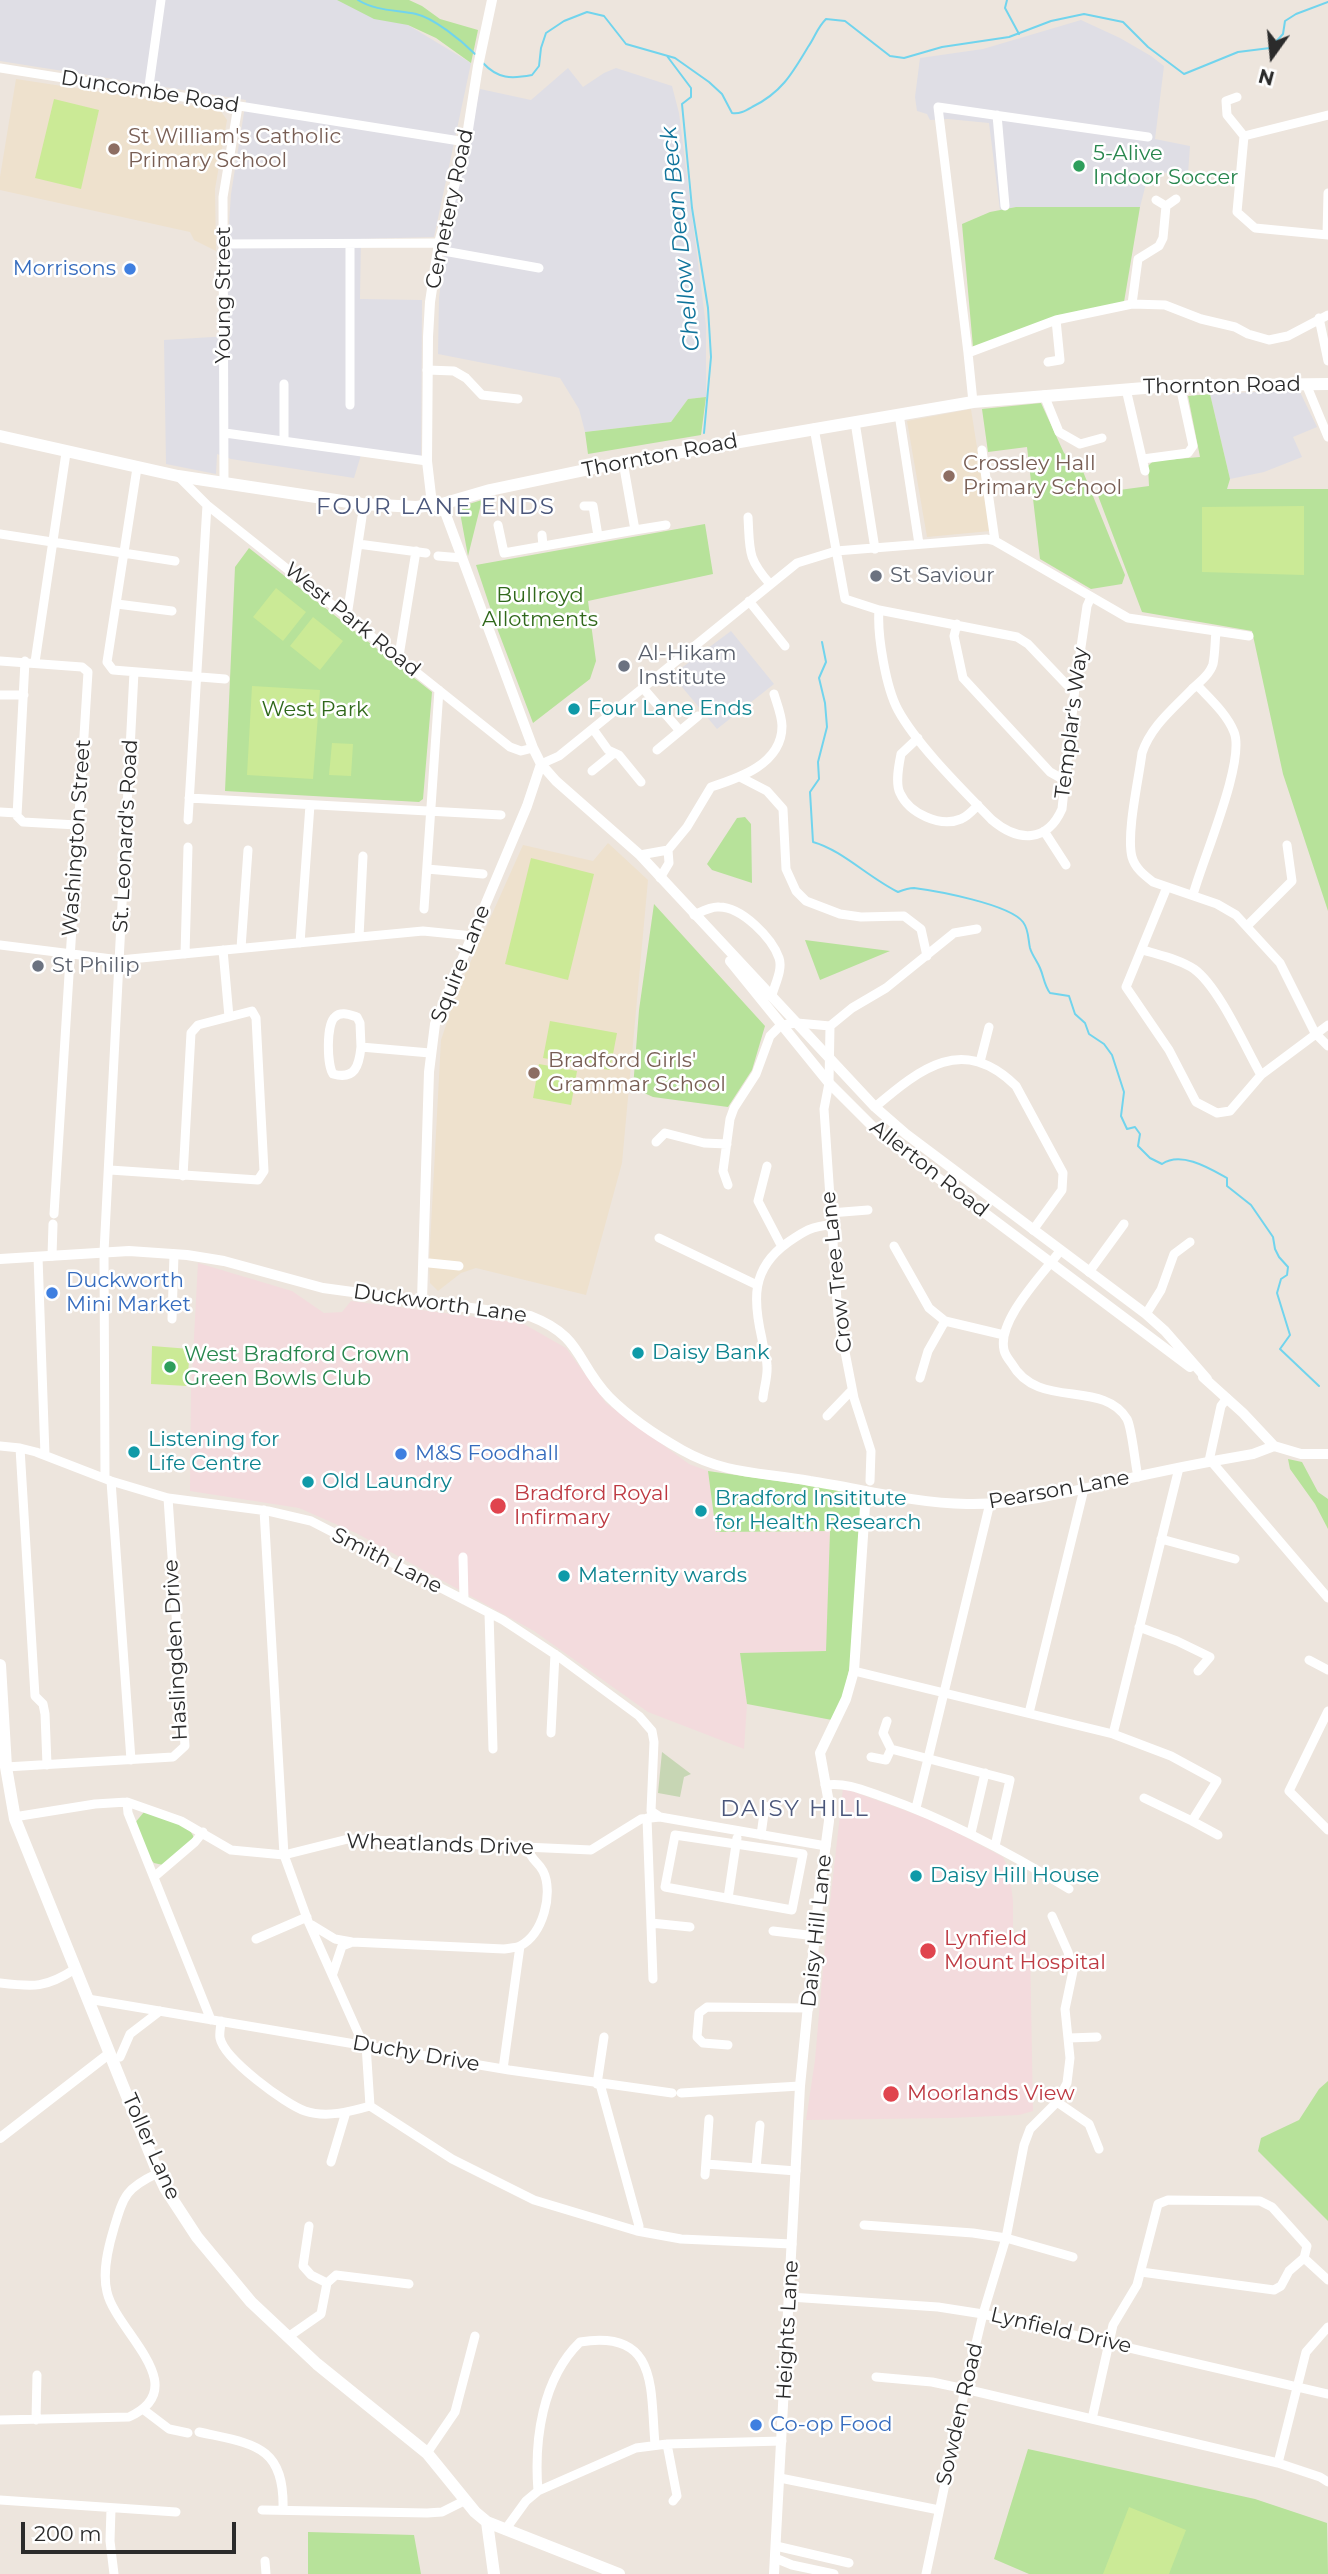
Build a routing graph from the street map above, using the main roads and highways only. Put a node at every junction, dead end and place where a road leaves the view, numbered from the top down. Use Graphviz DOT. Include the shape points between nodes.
graph roads {
  1 [pos="1328,384"];
  2 [pos="2,435"];
  3 [pos="0,1665"];
  4 [pos="1,1693"];
  5 [pos="487,2522"];
  6 [pos="494,2574"];
  7 [pos="619,2574"];
  1 -- 2 [label="main road, Thornton Road" via="1180,386 973,402 623,462 437,504 396,508 178,476"];
  3 -- 4 [label="main road, Toller Lane"];
  4 -- 5 [label="main road, Toller Lane" via="6,1768 15,1816 165,2188 197,2237 251,2302 317,2364 427,2453"];
  5 -- 6 [label="main road"];
  5 -- 7 [label="main road"];
}
